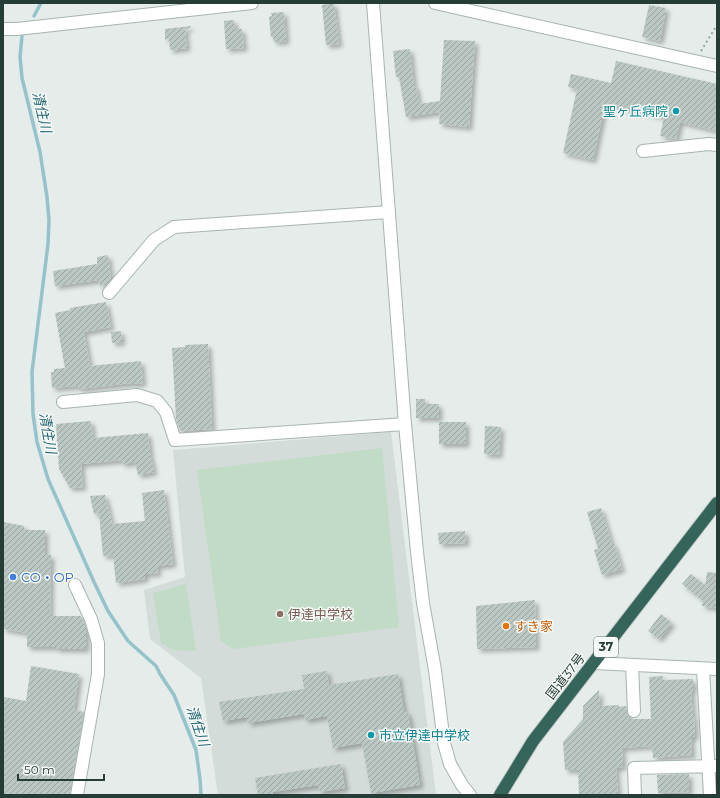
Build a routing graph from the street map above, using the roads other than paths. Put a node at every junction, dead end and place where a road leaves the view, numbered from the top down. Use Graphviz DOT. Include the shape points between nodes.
graph roads {
  1 [pos="252,3"];
  2 [pos="373,3"];
  3 [pos="435,3"];
  4 [pos="3,29"];
  5 [pos="717,66"];
  6 [pos="717,145"];
  7 [pos="643,151"];
  8 [pos="389,212"];
  9 [pos="109,293"];
  10 [pos="63,402"];
  11 [pos="405,424"];
  12 [pos="717,503"];
  13 [pos="75,585"];
  14 [pos="594,662"];
  15 [pos="632,665"];
  16 [pos="703,669"];
  17 [pos="717,669"];
  18 [pos="634,711"];
  19 [pos="712,766"];
  20 [pos="77,795"];
  21 [pos="470,795"];
  22 [pos="500,795"];
  23 [pos="635,795"];
  24 [pos="710,795"];
  1 -- 4 [label="street"];
  2 -- 8 [label="street"];
  3 -- 5 [label="street"];
  6 -- 7 [label="street"];
  8 -- 9 [label="street" via="174,227 154,240"];
  8 -- 11 [label="street"];
  10 -- 11 [label="street" via="137,395 157,401 166,412 175,440"];
  11 -- 21 [label="street" via="416,552 444,742 450,764"];
  12 -- 14 [label="highway, 国道37号 / 37"];
  13 -- 20 [label="street" via="91,619 98,644 98,674"];
  14 -- 15 [label="street"];
  14 -- 22 [label="highway, 国道37号 / 37" via="533,741"];
  15 -- 16 [label="street"];
  15 -- 18 [label="street"];
  16 -- 17 [label="street"];
  16 -- 19 [label="street"];
  19 -- 23 [label="street" via="634,768"];
  19 -- 24 [label="street"];
}
